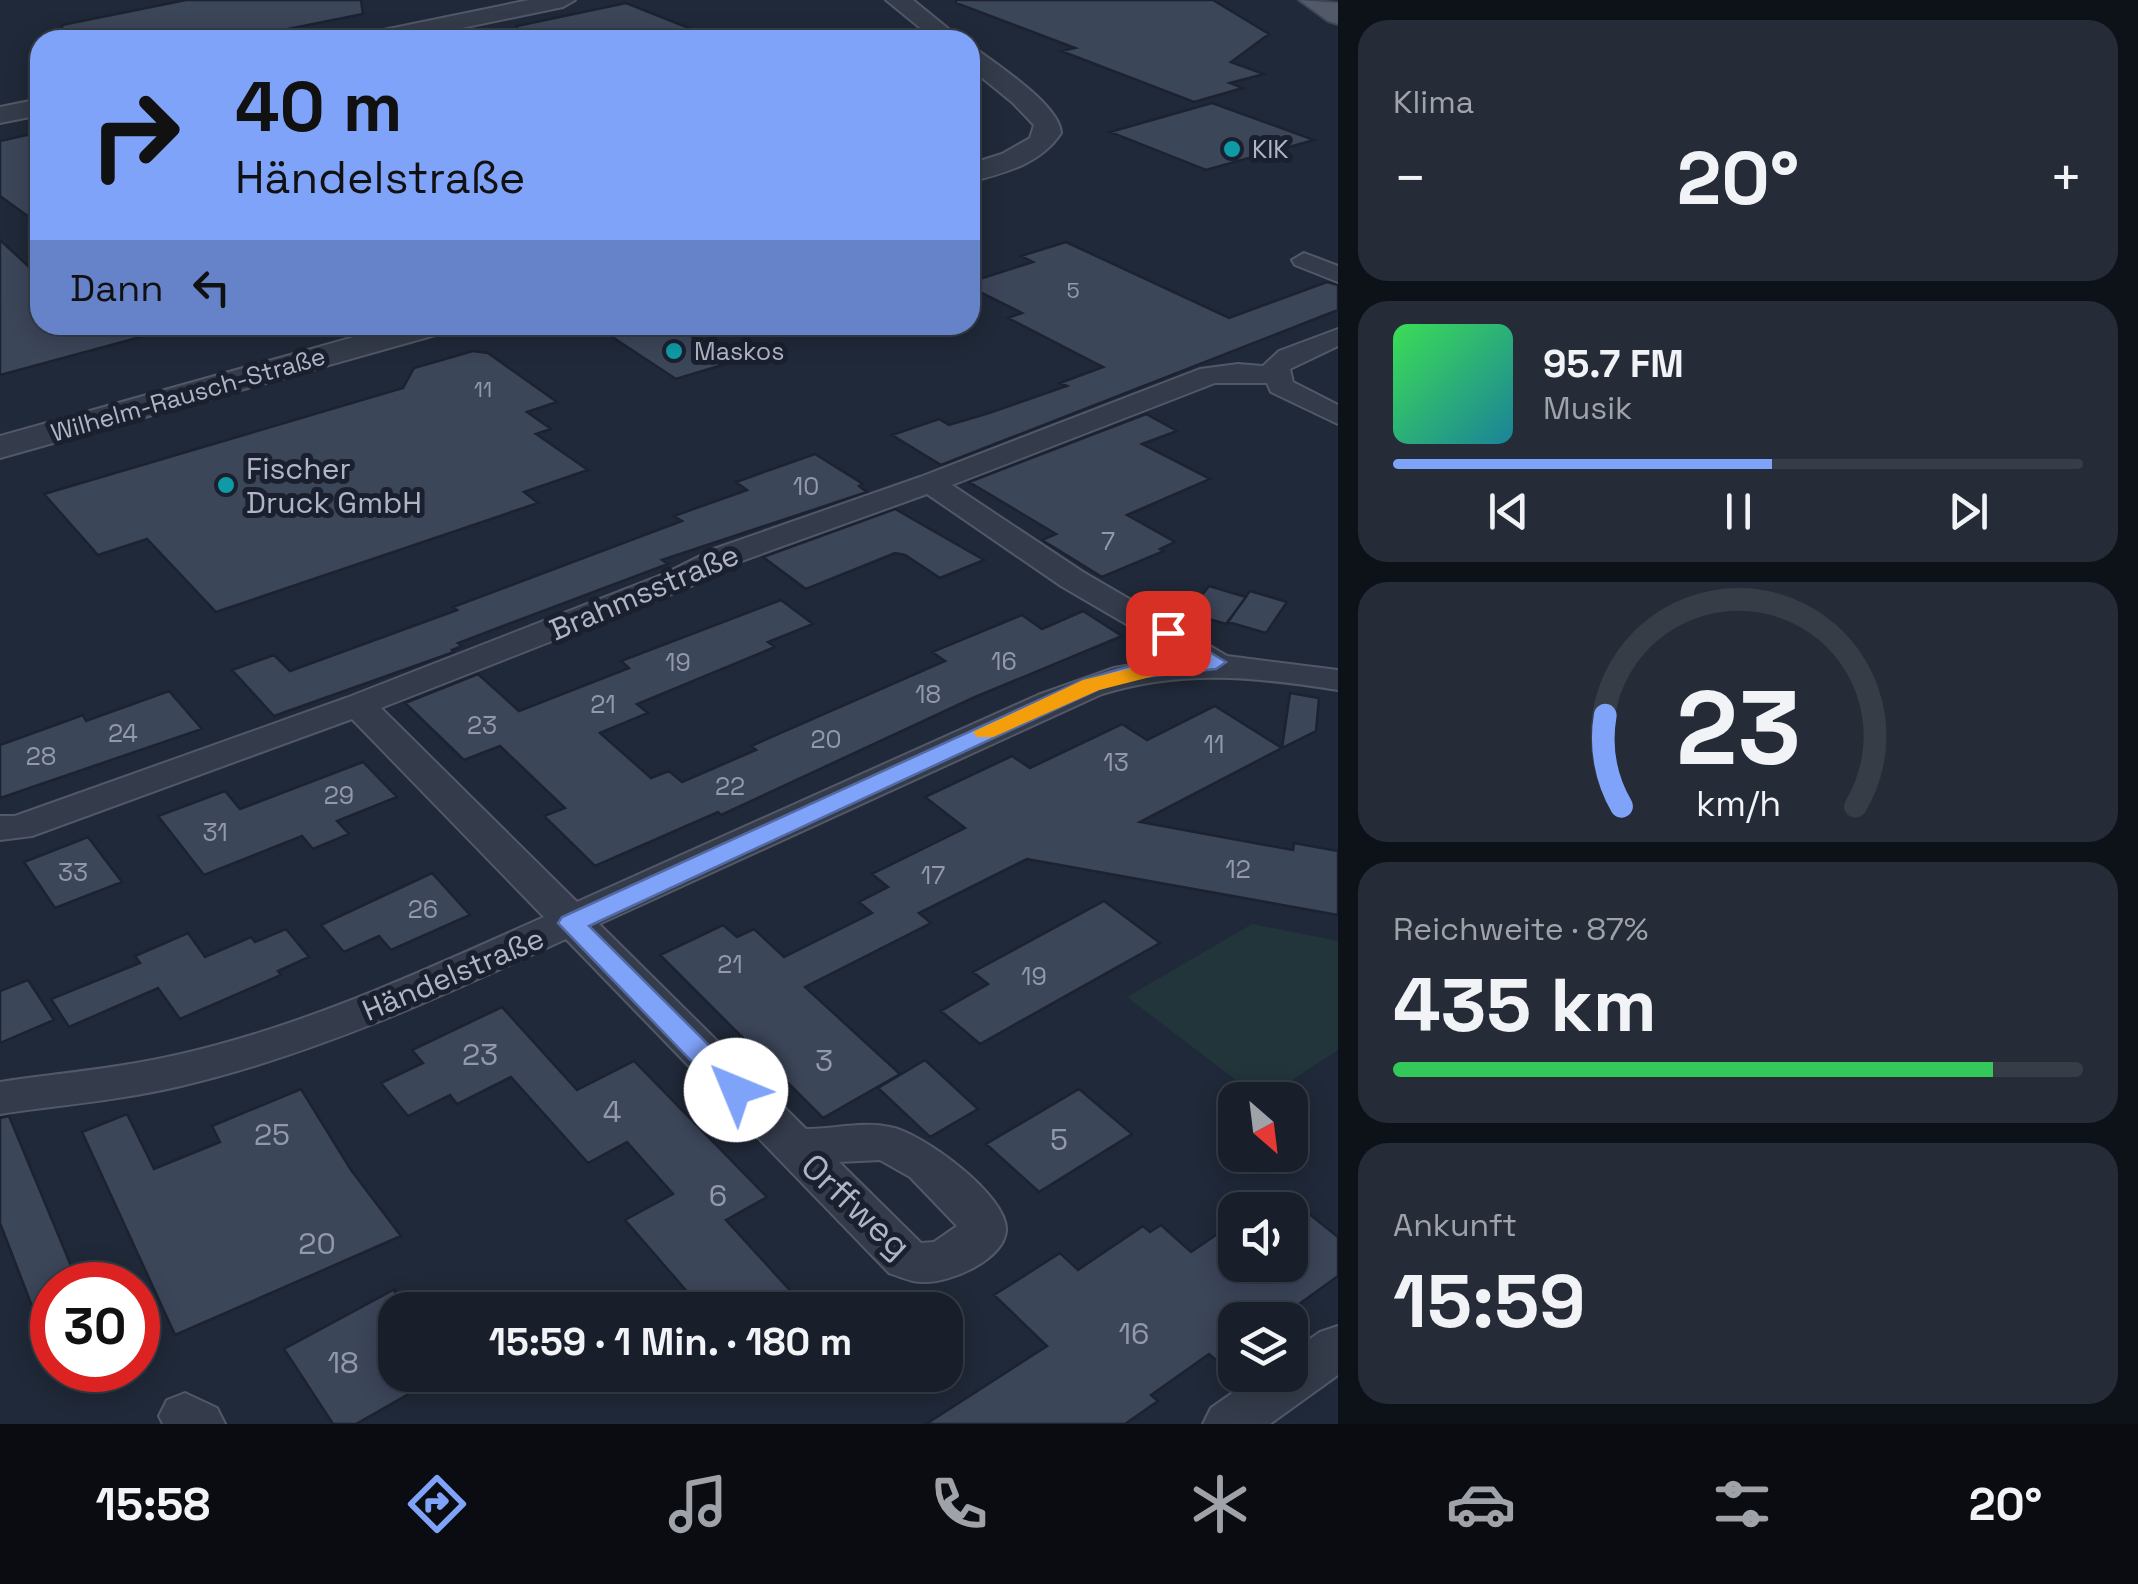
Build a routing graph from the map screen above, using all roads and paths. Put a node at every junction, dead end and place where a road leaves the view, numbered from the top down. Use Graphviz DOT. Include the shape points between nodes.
graph roads {
  1 [pos="563,0"];
  2 [pos="898,0"];
  3 [pos="417,30"];
  4 [pos="937,30"];
  5 [pos="980,64"];
  6 [pos="30,109"];
  7 [pos="0,115"];
  8 [pos="980,170"];
  9 [pos="1304,260"];
  10 [pos="1338,275"];
  11 [pos="398,335"];
  12 [pos="1338,337"];
  13 [pos="1277,376"];
  14 [pos="1338,416"];
  15 [pos="0,447"];
  16 [pos="930,482"];
  17 [pos="1216,662"];
  18 [pos="1338,680"];
  19 [pos="358,705"];
  20 [pos="0,828"];
  21 [pos="571,923"];
  22 [pos="0,1098"];
  23 [pos="790,1145"];
  24 [pos="1338,1348"];
  25 [pos="1230,1424"];
  1 -- 3 [label="street"];
  2 -- 4 [label="street"];
  5 -- 8 [label="street" via="1048,124 1040,144"];
  6 -- 7 [label="street"];
  9 -- 10 [label="street"];
  11 -- 15 [label="street, Wilhelm-Rausch-Straße"];
  12 -- 13 [label="street" via="1288,357 1276,367"];
  13 -- 14 [label="street" via="1281,386"];
  13 -- 16 [label="street, Brahmsstraße" via="1210,376"];
  16 -- 17 [label="street" via="1072,579"];
  16 -- 19 [label="street, Brahmsstraße" via="725,556"];
  17 -- 18 [label="street, Händelstraße"];
  17 -- 21 [label="street, Händelstraße" via="1133,672 1091,685"];
  19 -- 20 [label="street, Brahmsstraße" via="19,828"];
  19 -- 21 [label="street"];
  21 -- 22 [label="street, Händelstraße" via="379,1008 274,1045 178,1071"];
  21 -- 23 [label="street, Orffweg"];
  24 -- 25 [label="street"];
}
